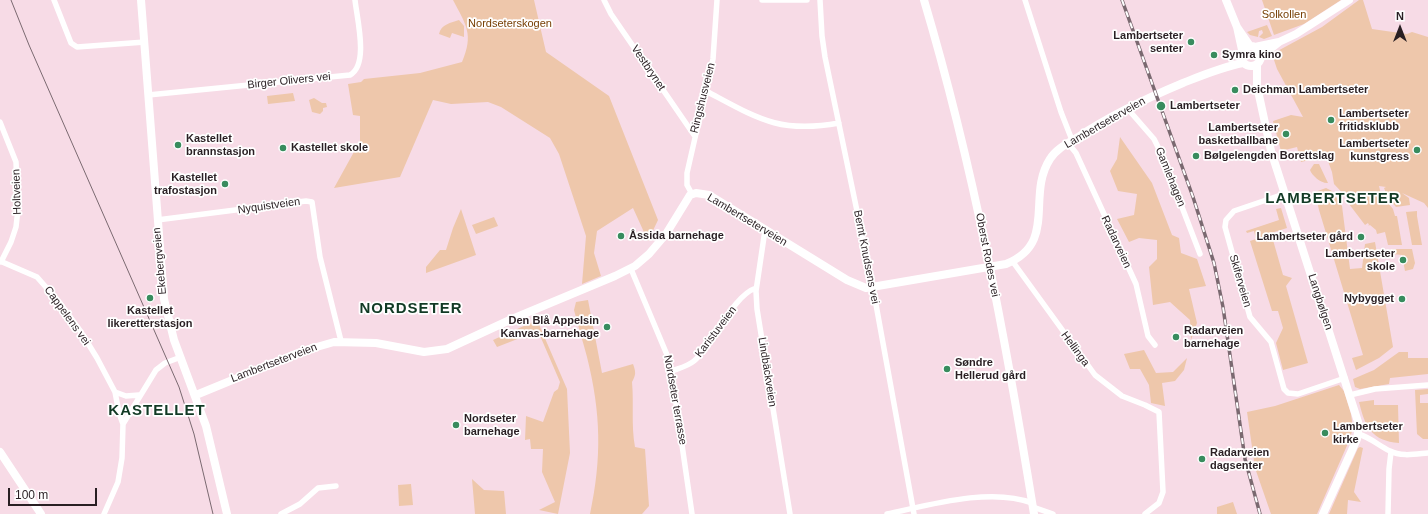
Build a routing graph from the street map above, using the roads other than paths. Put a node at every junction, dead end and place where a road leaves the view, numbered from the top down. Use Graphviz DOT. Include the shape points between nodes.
graph roads {
  1 [pos="54,0"];
  2 [pos="141,0"];
  3 [pos="355,0"];
  4 [pos="604,0"];
  5 [pos="716,0"];
  6 [pos="762,0"];
  7 [pos="807,0"];
  8 [pos="820,0"];
  9 [pos="924,0"];
  10 [pos="1025,0"];
  11 [pos="1226,0"];
  12 [pos="1350,0"];
  13 [pos="1237,27"];
  14 [pos="145,42"];
  15 [pos="1279,42"];
  16 [pos="1253,47"];
  17 [pos="1261,56"];
  18 [pos="1244,59"];
  19 [pos="1257,64"];
  20 [pos="1257,86"];
  21 [pos="706,91"];
  22 [pos="148,95"];
  23 [pos="1128,108"];
  24 [pos="0,122"];
  25 [pos="839,123"];
  26 [pos="694,135"];
  27 [pos="1070,141"];
  28 [pos="692,194"];
  29 [pos="1284,194"];
  30 [pos="157,220"];
  31 [pos="765,230"];
  32 [pos="1200,254"];
  33 [pos="1,261"];
  34 [pos="1013,262"];
  35 [pos="990,268"];
  36 [pos="631,269"];
  37 [pos="756,288"];
  38 [pos="873,288"];
  39 [pos="341,341"];
  40 [pos="1155,345"];
  41 [pos="181,357"];
  42 [pos="672,371"];
  43 [pos="1345,378"];
  44 [pos="1428,385"];
  45 [pos="115,392"];
  46 [pos="139,395"];
  47 [pos="196,395"];
  48 [pos="1350,395"];
  49 [pos="123,424"];
  50 [pos="1358,434"];
  51 [pos="0,452"];
  52 [pos="1391,452"];
  53 [pos="1428,453"];
  54 [pos="336,486"];
  55 [pos="1033,508"];
  56 [pos="913,511"];
  57 [pos="41,514"];
  58 [pos="104,514"];
  59 [pos="226,514"];
  60 [pos="281,514"];
  61 [pos="692,514"];
  62 [pos="790,514"];
  63 [pos="886,514"];
  64 [pos="1053,514"];
  65 [pos="1145,514"];
  66 [pos="1323,514"];
  67 [pos="1388,514"];
  1 -- 14 [label="street" via="71,43 77,47"];
  2 -- 14 [label="main road, Ekebergveien"];
  3 -- 22 [label="street, Birger Olivers vei" via="360,63 350,75"];
  4 -- 26 [label="street, Vestbrynet"];
  5 -- 21 [label="street, Ringshusveien" via="715,45"];
  6 -- 7 [label="street"];
  8 -- 25 [label="street, Bernt Knudsens vei" via="823,42"];
  9 -- 35 [label="main road, Oberst Rodes vei" via="951,91"];
  10 -- 27 [label="street, Radarveien"];
  11 -- 13 [label="main road"];
  12 -- 15 [label="main road" via="1306,29"];
  13 -- 16 [label="main road"];
  13 -- 18 [label="main road, Langbølgen"];
  14 -- 22 [label="main road, Ekebergveien"];
  15 -- 16 [label="main road"];
  15 -- 17 [label="main road"];
  16 -- 17 [label="main road"];
  16 -- 18 [label="main road"];
  17 -- 19 [label="main road"];
  18 -- 19 [label="main road"];
  18 -- 20 [label="main road, Langbølgen"];
  18 -- 23 [label="main road, Lambertseterveien"];
  19 -- 20 [label="main road, Langbølgen"];
  20 -- 29 [label="main road, Langbølgen" via="1271,151"];
  21 -- 25 [label="street" via="755,118 780,126 811,127"];
  21 -- 26 [label="street, Ringshusveien"];
  22 -- 30 [label="main road, Ekebergveien"];
  23 -- 27 [label="main road, Lambertseterveien"];
  23 -- 32 [label="street, Gamlehagen" via="1154,139 1162,155"];
  24 -- 33 [label="street, Holtveien" via="16,162 18,209 16,228"];
  25 -- 38 [label="street, Bernt Knudsens vei"];
  26 -- 28 [label="street, Ringshusveien" via="687,173 687,185"];
  27 -- 34 [label="main road, Lambertseterveien" via="1053,154 1045,168 1038,228 1034,241 1026,253"];
  27 -- 40 [label="street, Radarveien" via="1136,284 1148,336"];
  28 -- 31 [label="main road, Lambertseterveien" via="709,195"];
  28 -- 36 [label="main road, Lambertseterveien" via="656,245"];
  29 -- 43 [label="main road, Langbølgen"];
  29 -- 43 [label="street, Skiferveien" via="1234,211 1226,220 1225,227 1250,317 1271,342 1284,389 1291,394"];
  30 -- 39 [label="street, Nyquistveien" via="312,202 320,257"];
  30 -- 41 [label="main road, Ekebergveien" via="164,299 171,330"];
  31 -- 37 [label="street, Lindbäckveien"];
  31 -- 38 [label="main road, Lambertseterveien" via="850,283"];
  33 -- 45 [label="street, Cappelens vei" via="37,277 47,287 81,332"];
  34 -- 35 [label="main road, Lambertseterveien"];
  34 -- 65 [label="street, Hellinga" via="1095,375 1122,396 1159,412 1163,492 1159,503"];
  35 -- 38 [label="main road, Lambertseterveien"];
  35 -- 55 [label="main road, Oberst Rodes vei"];
  36 -- 39 [label="main road, Lambertseterveien" via="512,319 447,350 424,352 376,342"];
  36 -- 42 [label="street, Nordseter terrasse" via="667,352"];
  37 -- 42 [label="street, Karistuveien" via="749,291 732,310 695,360 685,367"];
  37 -- 62 [label="street, Lindbäckveien" via="757,309"];
  38 -- 56 [label="street, Bernt Knudsens vei"];
  39 -- 47 [label="main road, Lambertseterveien" via="303,351"];
  41 -- 46 [label="street" via="165,363 156,370"];
  41 -- 47 [label="main road, Ekebergveien"];
  42 -- 61 [label="street, Nordseter terrasse"];
  43 -- 48 [label="main road, Langbølgen"];
  44 -- 48 [label="street" via="1375,389"];
  45 -- 46 [label="street" via="126,396"];
  45 -- 49 [label="street, Cappelens vei"];
  46 -- 49 [label="street"];
  47 -- 59 [label="main road, Ekebergveien" via="211,445"];
  48 -- 50 [label="main road, Langbølgen" via="1359,422"];
  49 -- 58 [label="street" via="121,467"];
  50 -- 52 [label="street"];
  50 -- 66 [label="main road, Langbølgen"];
  51 -- 57 [label="main road"];
  52 -- 53 [label="street"];
  52 -- 67 [label="street"];
  54 -- 60 [label="street" via="318,488 300,504"];
  55 -- 56 [label="street" via="1020,499 991,496"];
  55 -- 64 [label="street"];
  56 -- 63 [label="street"];
}
